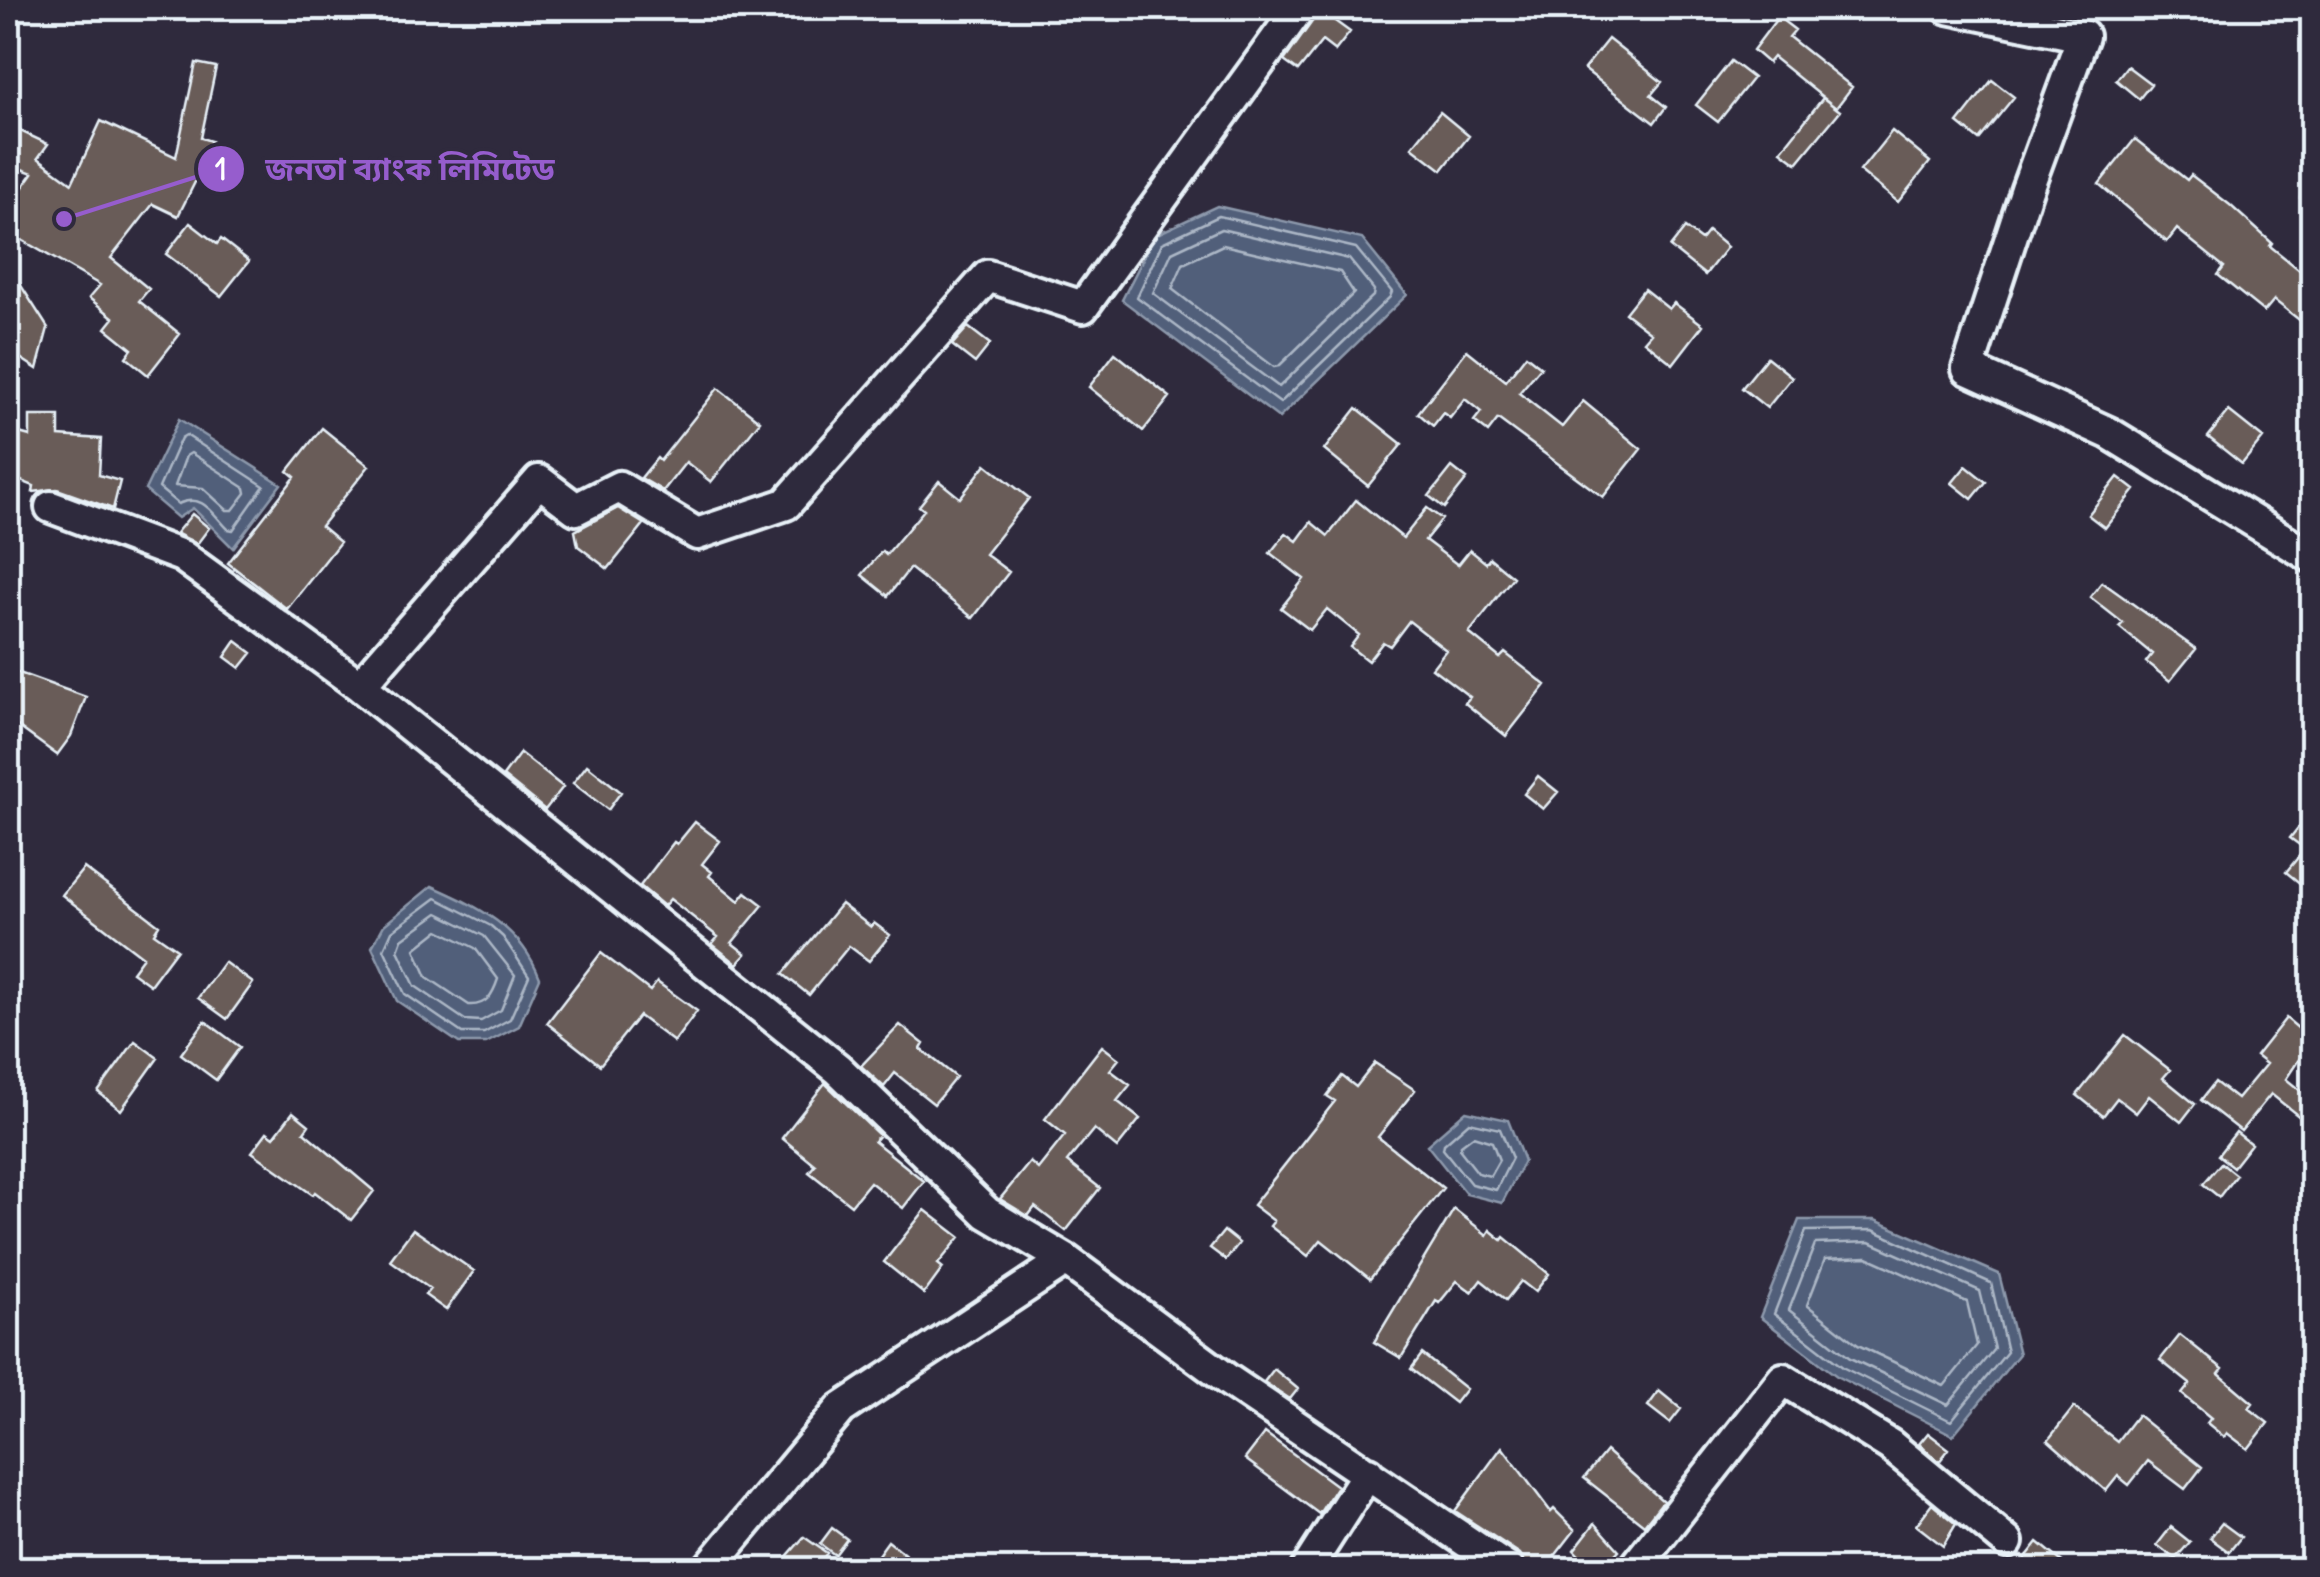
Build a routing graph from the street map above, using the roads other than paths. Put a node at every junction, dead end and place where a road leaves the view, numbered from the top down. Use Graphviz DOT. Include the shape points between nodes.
graph roads {
  1 [pos="1299,8"];
  2 [pos="1948,8"];
  3 [pos="51,507"];
  4 [pos="2312,557"];
  5 [pos="360,686"];
  6 [pos="1066,1260"];
  7 [pos="1368,1474"];
  8 [pos="2007,1542"];
  9 [pos="706,1570"];
  10 [pos="1306,1570"];
  11 [pos="1509,1570"];
  12 [pos="1633,1570"];
  1 -- 5 [label="street" via="1083,307 988,276 786,504 696,534 619,487 576,509 539,480"];
  2 -- 4 [label="street" via="2083,36 1968,369 2109,433"];
  3 -- 5 [label="street" via="182,556"];
  5 -- 6 [label="street" via="838,1069 987,1213"];
  6 -- 7 [label="street"];
  6 -- 9 [label="street" via="841,1409"];
  7 -- 10 [label="street"];
  7 -- 11 [label="street"];
  8 -- 12 [label="street" via="1890,1445 1783,1379"];
}
